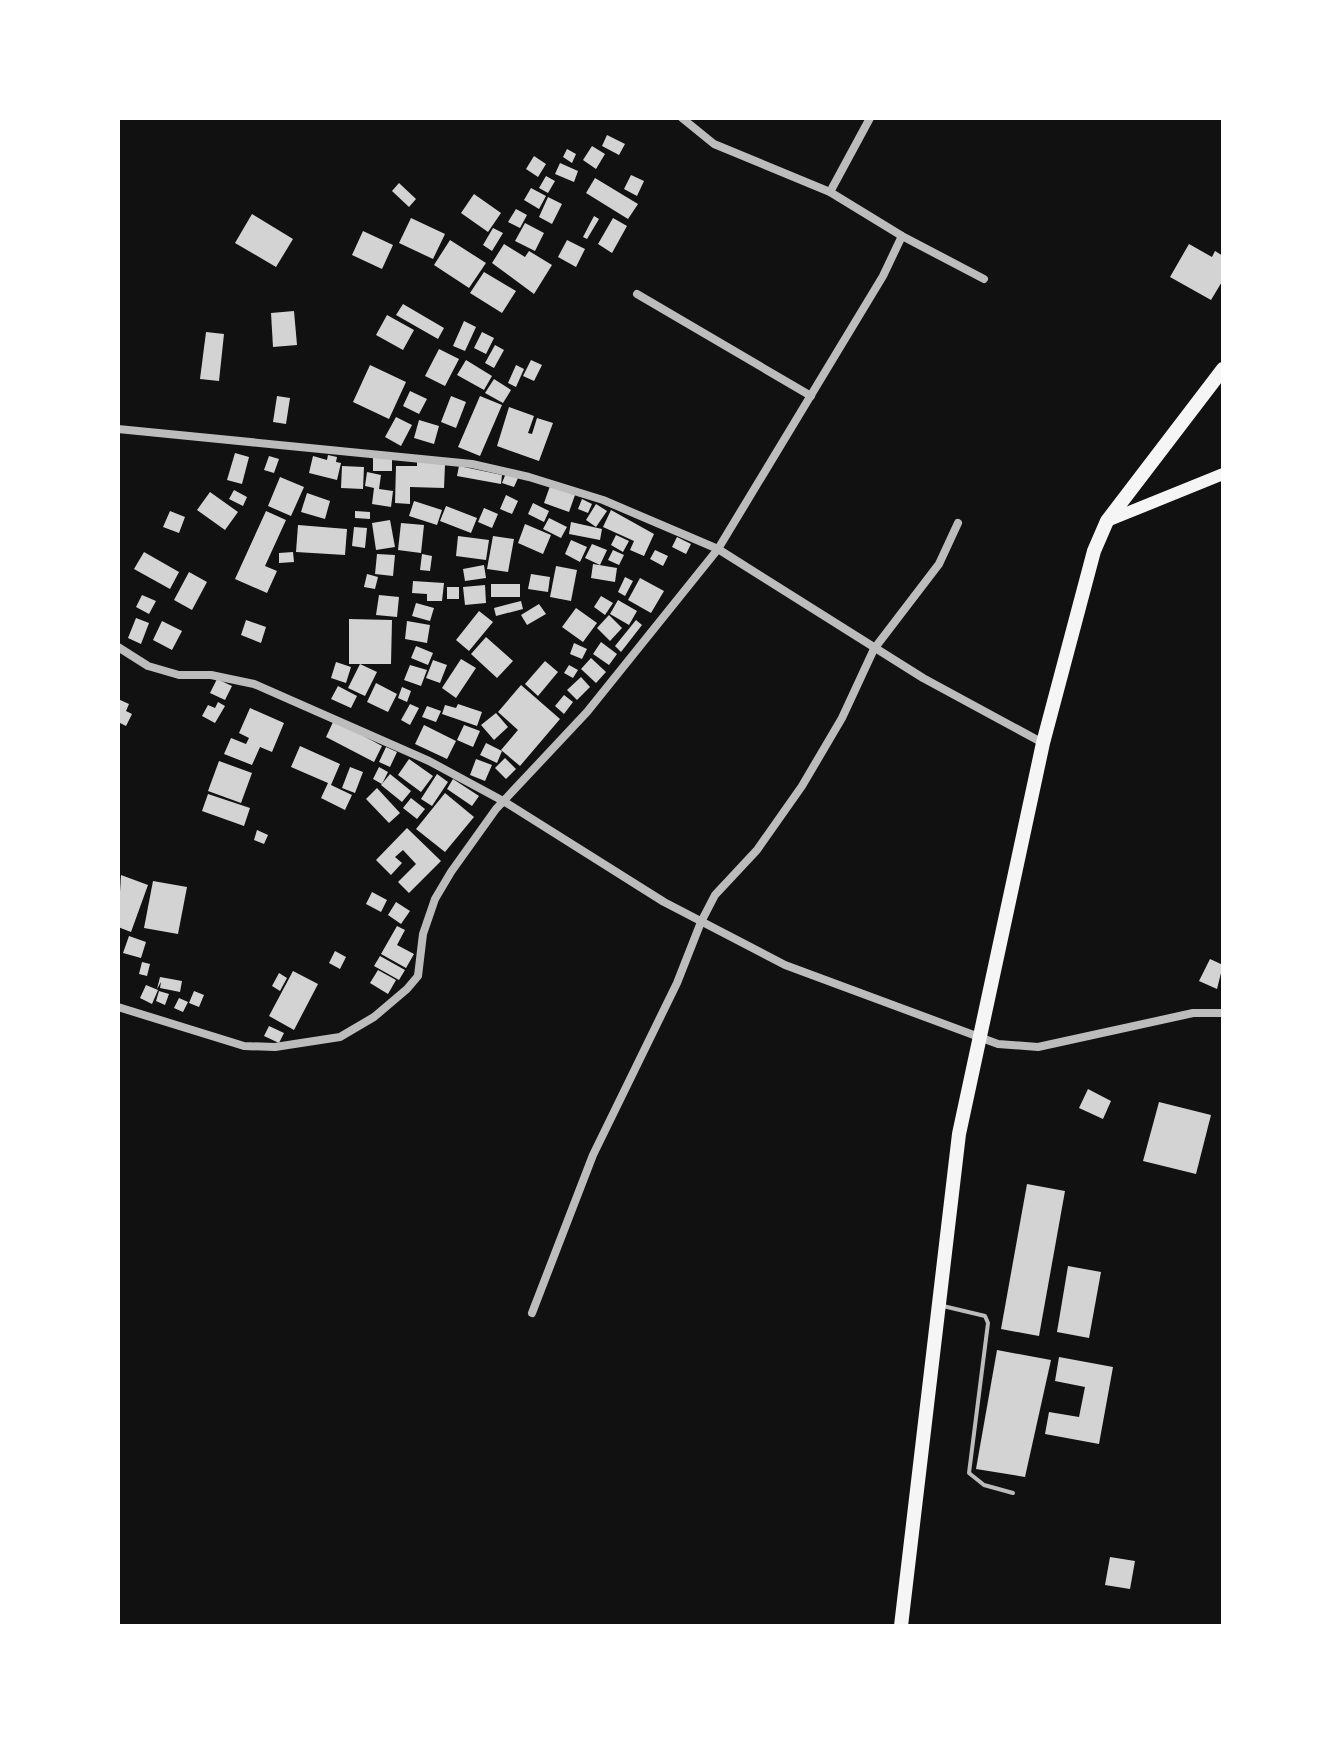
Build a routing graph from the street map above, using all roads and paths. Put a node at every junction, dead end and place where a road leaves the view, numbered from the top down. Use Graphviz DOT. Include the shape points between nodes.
graph roads {
  1 [pos="870,118"];
  2 [pos="688,120"];
  3 [pos="830,192"];
  4 [pos="902,236"];
  5 [pos="984,279"];
  6 [pos="637,294"];
  7 [pos="1223,369"];
  8 [pos="811,396"];
  9 [pos="118,429"];
  10 [pos="1223,474"];
  11 [pos="1107,521"];
  12 [pos="958,523"];
  13 [pos="718,549"];
  14 [pos="118,647"];
  15 [pos="874,649"];
  16 [pos="1043,743"];
  17 [pos="505,802"];
  18 [pos="701,922"];
  19 [pos="118,1007"];
  20 [pos="1223,1013"];
  21 [pos="978,1035"];
  22 [pos="936,1305"];
  23 [pos="532,1313"];
  24 [pos="1013,1493"];
  25 [pos="901,1626"];
  1 -- 3 [label="street"];
  2 -- 3 [label="street" via="714,144"];
  3 -- 4 [label="street"];
  4 -- 5 [label="street"];
  4 -- 8 [label="street"];
  6 -- 8 [label="street"];
  7 -- 11 [label="highway"];
  8 -- 13 [label="street"];
  9 -- 13 [label="street" via="472,464 603,500"];
  10 -- 11 [label="main road"];
  11 -- 16 [label="highway" via="1094,551"];
  12 -- 15 [label="street" via="939,564"];
  13 -- 15 [label="street"];
  13 -- 17 [label="street" via="598,700"];
  14 -- 17 [label="street" via="148,666 179,675 211,675 277,693 429,761"];
  15 -- 16 [label="street"];
  15 -- 18 [label="street" via="802,786 757,850 715,895"];
  16 -- 21 [label="highway"];
  17 -- 18 [label="street"];
  17 -- 19 [label="street" via="435,899 423,934 418,976 374,1017 340,1037 244,1046"];
  18 -- 21 [label="street" via="785,965"];
  18 -- 23 [label="street" via="593,1155"];
  20 -- 21 [label="street" via="1193,1013 1038,1047 998,1044"];
  21 -- 22 [label="highway"];
  22 -- 24 [label="lane" via="985,1316 988,1323 969,1473 984,1485"];
  22 -- 25 [label="highway"];
}
